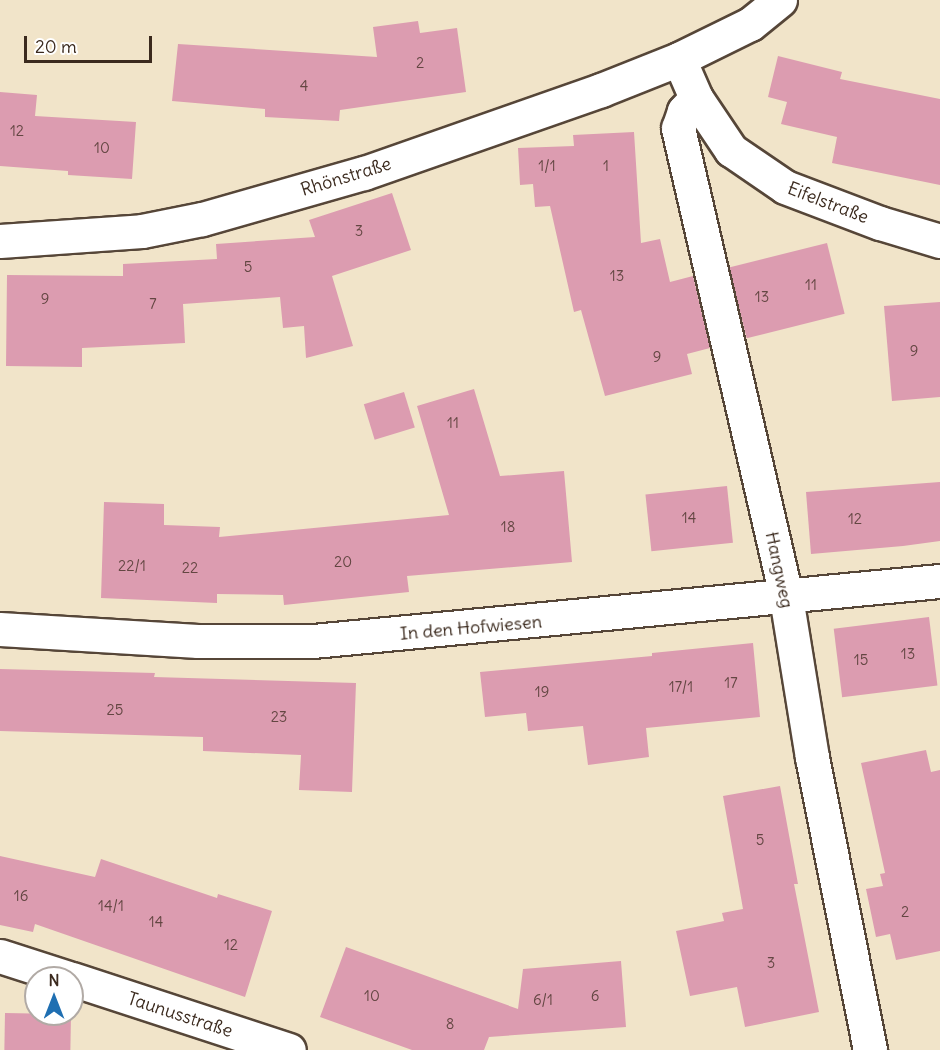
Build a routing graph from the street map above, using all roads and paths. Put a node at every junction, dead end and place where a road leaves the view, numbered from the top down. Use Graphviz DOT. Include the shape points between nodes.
graph roads {
  1 [pos="780,0"];
  2 [pos="679,59"];
  3 [pos="696,98"];
  4 [pos="0,241"];
  5 [pos="940,241"];
  6 [pos="940,581"];
  7 [pos="786,597"];
  8 [pos="0,629"];
  9 [pos="0,956"];
  10 [pos="30,966"];
  11 [pos="84,984"];
  12 [pos="289,1050"];
  13 [pos="870,1050"];
  1 -- 2 [label="street" via="750,24"];
  2 -- 3 [label="street, Eifelstraße"];
  2 -- 4 [label="street, Rhönstraße" via="364,173 202,219 142,231"];
  3 -- 5 [label="street, Eifelstraße" via="731,150 785,187"];
  3 -- 7 [label="street, Hangweg" via="684,111 678,128"];
  6 -- 7 [label="street, In den Hofwiesen"];
  7 -- 8 [label="street, In den Hofwiesen" via="313,641 198,641"];
  7 -- 13 [label="street, Hangweg" via="812,757"];
  9 -- 10 [label="street, Taunusstraße"];
  11 -- 12 [label="street, Taunusstraße"];
}
